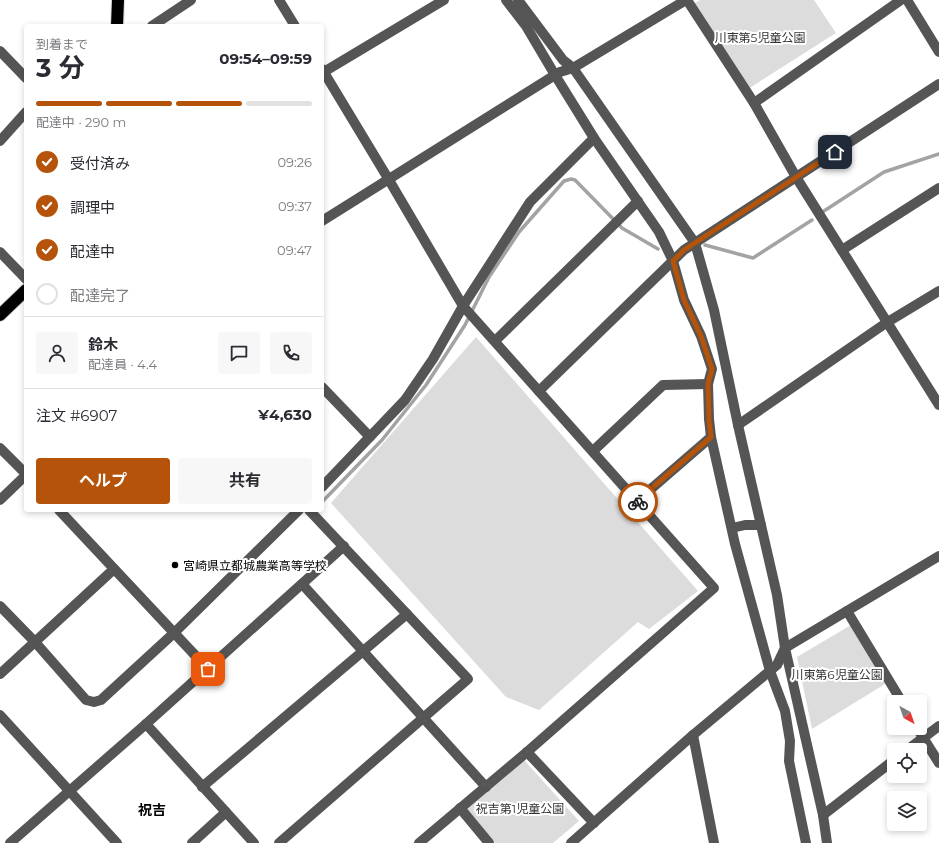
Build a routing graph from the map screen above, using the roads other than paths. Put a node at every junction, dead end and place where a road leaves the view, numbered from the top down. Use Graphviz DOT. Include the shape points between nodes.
graph roads {
  1 [pos="118,0"];
  2 [pos="191,0"];
  3 [pos="279,0"];
  4 [pos="444,0"];
  5 [pos="506,0"];
  6 [pos="518,0"];
  7 [pos="687,0"];
  8 [pos="901,0"];
  9 [pos="907,0"];
  10 [pos="117,24"];
  11 [pos="155,24"];
  12 [pos="294,24"];
  13 [pos="0,51"];
  14 [pos="939,52"];
  15 [pos="573,68"];
  16 [pos="324,71"];
  17 [pos="324,74"];
  18 [pos="554,75"];
  19 [pos="24,76"];
  20 [pos="939,84"];
  21 [pos="754,103"];
  22 [pos="24,114"];
  23 [pos="594,138"];
  24 [pos="0,141"];
  25 [pos="796,177"];
  26 [pos="389,180"];
  27 [pos="939,188"];
  28 [pos="638,201"];
  29 [pos="324,221"];
  30 [pos="695,243"];
  31 [pos="842,250"];
  32 [pos="0,252"];
  33 [pos="673,261"];
  34 [pos="24,277"];
  35 [pos="939,291"];
  36 [pos="24,292"];
  37 [pos="463,306"];
  38 [pos="0,315"];
  39 [pos="886,323"];
  40 [pos="495,341"];
  41 [pos="708,384"];
  42 [pos="324,389"];
  43 [pos="539,391"];
  44 [pos="939,405"];
  45 [pos="738,425"];
  46 [pos="370,437"];
  47 [pos="711,437"];
  48 [pos="0,448"];
  49 [pos="593,452"];
  50 [pos="24,473"];
  51 [pos="24,477"];
  52 [pos="324,485"];
  53 [pos="0,500"];
  54 [pos="637,501"];
  55 [pos="61,512"];
  56 [pos="297,512"];
  57 [pos="310,512"];
  58 [pos="761,525"];
  59 [pos="732,528"];
  60 [pos="344,546"];
  61 [pos="939,556"];
  62 [pos="114,569"];
  63 [pos="303,585"];
  64 [pos="0,606"];
  65 [pos="847,611"];
  66 [pos="407,614"];
  67 [pos="174,633"];
  68 [pos="35,642"];
  69 [pos="786,648"];
  70 [pos="363,651"];
  71 [pos="208,669"];
  72 [pos="770,671"];
  73 [pos="0,674"];
  74 [pos="898,695"];
  75 [pos="0,715"];
  76 [pos="424,718"];
  77 [pos="146,724"];
  78 [pos="939,726"];
  79 [pos="693,735"];
  80 [pos="921,735"];
  81 [pos="923,738"];
  82 [pos="916,743"];
  83 [pos="527,752"];
  84 [pos="939,763"];
  85 [pos="887,765"];
  86 [pos="202,787"];
  87 [pos="486,787"];
  88 [pos="70,791"];
  89 [pos="460,808"];
  90 [pos="226,812"];
  91 [pos="823,815"];
  92 [pos="594,823"];
  93 [pos="10,843"];
  94 [pos="117,843"];
  95 [pos="192,843"];
  96 [pos="254,843"];
  97 [pos="279,843"];
  98 [pos="419,843"];
  99 [pos="489,843"];
  100 [pos="571,843"];
  101 [pos="714,843"];
  102 [pos="806,843"];
  103 [pos="828,843"];
  1 -- 10 [label="highway"];
  2 -- 11 [label="street"];
  3 -- 12 [label="street"];
  4 -- 16 [label="street"];
  5 -- 18 [label="street" via="526,26"];
  6 -- 15 [label="street" via="562,60"];
  7 -- 15 [label="street"];
  7 -- 21 [label="street"];
  8 -- 21 [label="street"];
  9 -- 14 [label="street"];
  13 -- 19 [label="street"];
  15 -- 18 [label="street"];
  15 -- 30 [label="street"];
  17 -- 26 [label="street"];
  18 -- 23 [label="street"];
  18 -- 26 [label="street"];
  20 -- 25 [label="street"];
  21 -- 25 [label="street"];
  22 -- 24 [label="street"];
  23 -- 28 [label="street"];
  23 -- 37 [label="street" via="530,202"];
  25 -- 30 [label="street"];
  25 -- 31 [label="street"];
  26 -- 29 [label="street"];
  26 -- 37 [label="street"];
  27 -- 31 [label="street"];
  28 -- 33 [label="street" via="659,232"];
  28 -- 40 [label="street"];
  30 -- 33 [label="street"];
  30 -- 45 [label="street" via="714,310"];
  31 -- 39 [label="street"];
  32 -- 34 [label="street"];
  33 -- 41 [label="street" via="684,300 701,336 712,369"];
  33 -- 43 [label="street"];
  35 -- 39 [label="street"];
  36 -- 38 [label="highway"];
  37 -- 40 [label="street"];
  37 -- 46 [label="street" via="433,359 405,400"];
  39 -- 44 [label="street"];
  39 -- 45 [label="street"];
  40 -- 43 [label="street"];
  41 -- 47 [label="street"];
  41 -- 49 [label="street" via="663,385"];
  42 -- 46 [label="street"];
  43 -- 49 [label="street"];
  45 -- 58 [label="street"];
  46 -- 52 [label="street"];
  47 -- 54 [label="street"];
  47 -- 59 [label="street"];
  48 -- 50 [label="street"];
  49 -- 54 [label="street"];
  51 -- 53 [label="street"];
  54 -- 83 [label="street" via="714,588"];
  55 -- 62 [label="street"];
  56 -- 67 [label="street"];
  57 -- 60 [label="street"];
  58 -- 59 [label="street"];
  58 -- 69 [label="street"];
  59 -- 72 [label="street"];
  60 -- 63 [label="street"];
  60 -- 66 [label="street"];
  61 -- 65 [label="street"];
  62 -- 67 [label="street"];
  62 -- 68 [label="street"];
  63 -- 70 [label="street"];
  63 -- 71 [label="street"];
  64 -- 68 [label="street"];
  65 -- 69 [label="street"];
  65 -- 74 [label="street"];
  66 -- 70 [label="street"];
  66 -- 76 [label="street" via="468,679"];
  67 -- 68 [label="street" via="101,700 94,702 86,700"];
  67 -- 71 [label="street"];
  68 -- 73 [label="street"];
  69 -- 72 [label="street" via="777,665"];
  69 -- 91 [label="street"];
  70 -- 76 [label="street"];
  70 -- 86 [label="street"];
  71 -- 77 [label="street"];
  72 -- 79 [label="street"];
  72 -- 102 [label="street" via="785,711 790,741 789,761"];
  75 -- 88 [label="street"];
  76 -- 87 [label="street"];
  76 -- 97 [label="street"];
  77 -- 86 [label="street"];
  77 -- 88 [label="street"];
  78 -- 81 [label="street"];
  79 -- 92 [label="street"];
  79 -- 101 [label="street"];
  80 -- 81 [label="street"];
  81 -- 82 [label="street"];
  81 -- 84 [label="street"];
  83 -- 87 [label="street"];
  83 -- 92 [label="street"];
  85 -- 91 [label="street"];
  86 -- 90 [label="street"];
  87 -- 89 [label="street"];
  88 -- 93 [label="street"];
  88 -- 94 [label="street"];
  89 -- 98 [label="street"];
  89 -- 99 [label="street"];
  90 -- 95 [label="street"];
  90 -- 96 [label="street"];
  91 -- 103 [label="street"];
  92 -- 100 [label="street"];
}
